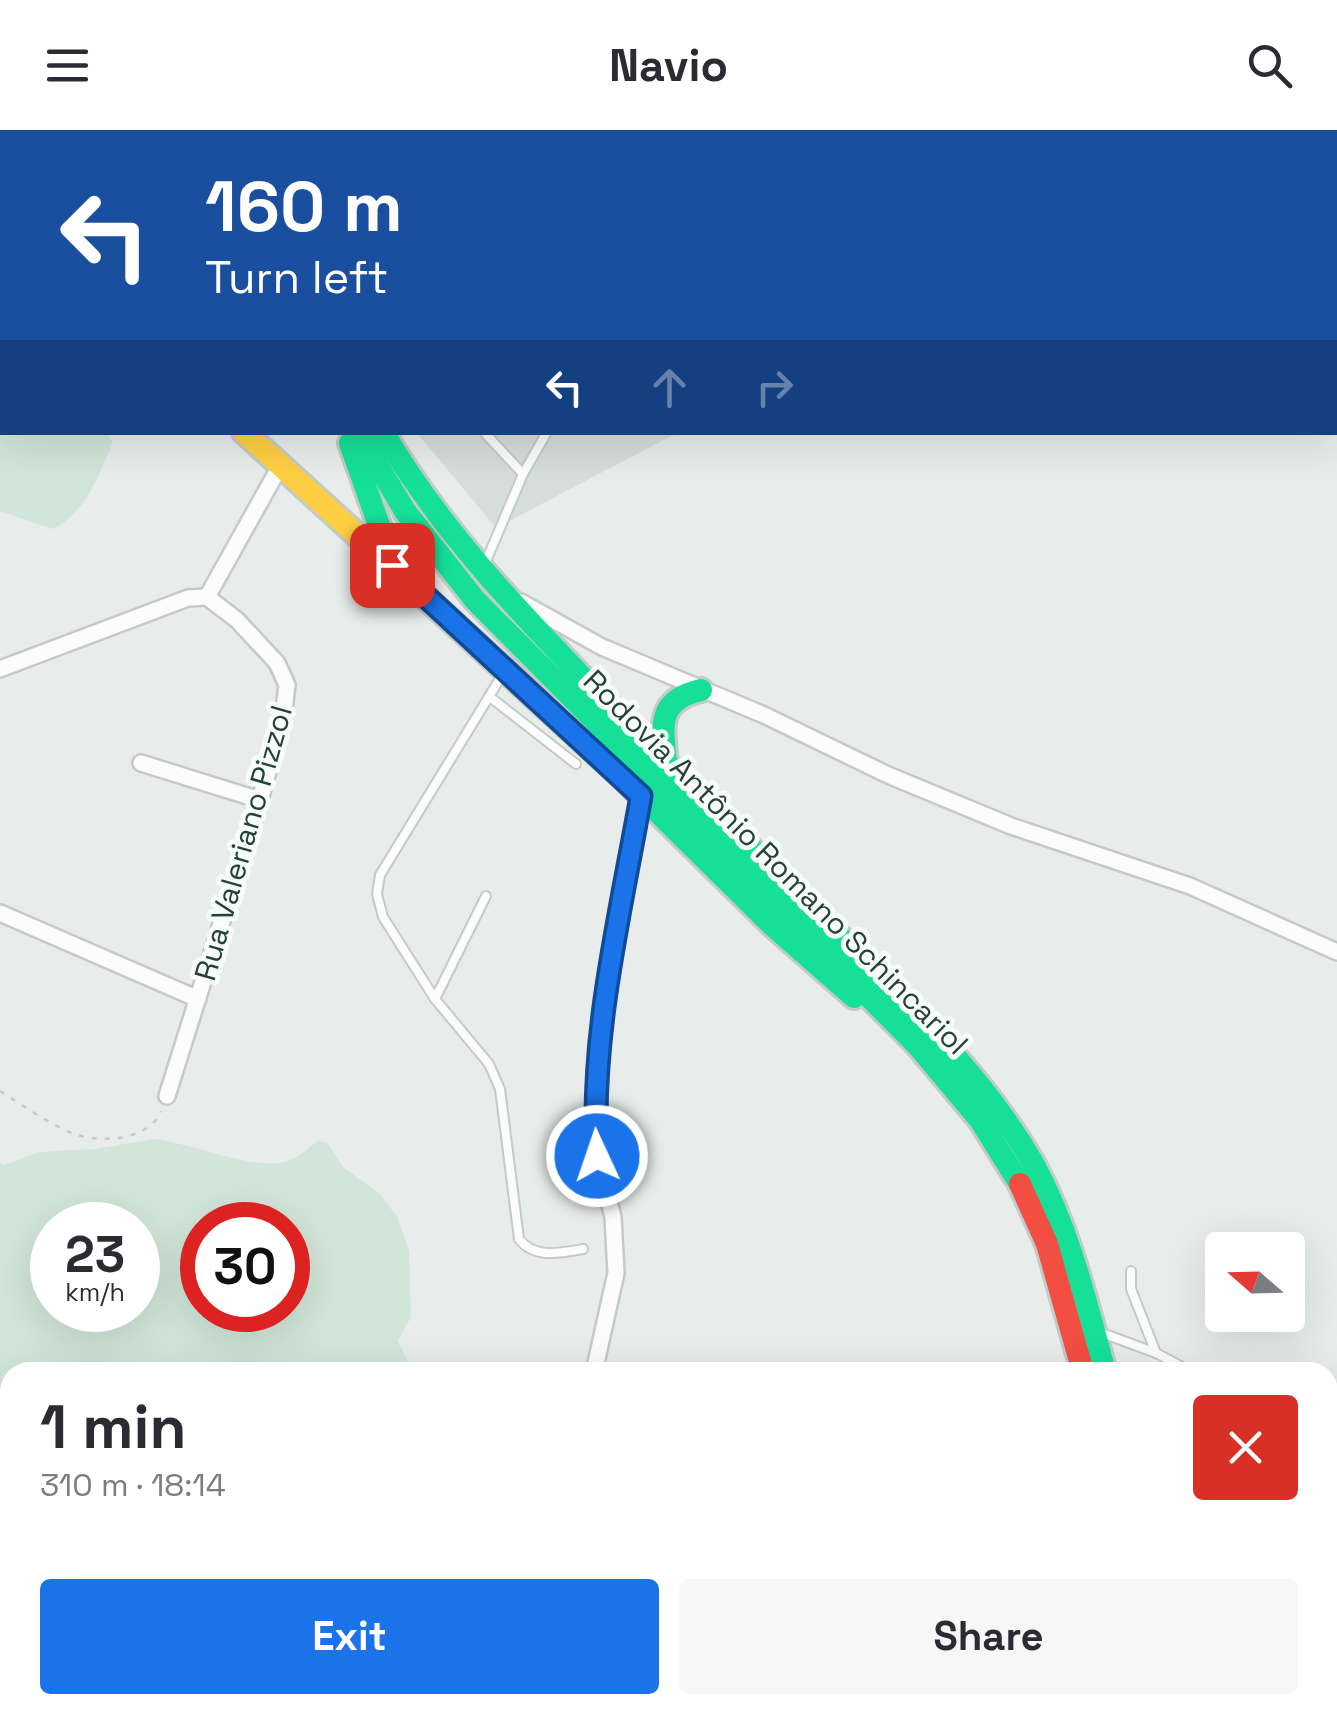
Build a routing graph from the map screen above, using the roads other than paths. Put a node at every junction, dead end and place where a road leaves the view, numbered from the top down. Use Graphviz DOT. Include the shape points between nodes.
graph roads {
  1 [pos="247,435"];
  2 [pos="347,435"];
  3 [pos="360,435"];
  4 [pos="385,435"];
  5 [pos="487,435"];
  6 [pos="545,435"];
  7 [pos="279,468"];
  8 [pos="523,474"];
  9 [pos="392,565"];
  10 [pos="482,570"];
  11 [pos="500,590"];
  12 [pos="207,597"];
  13 [pos="0,669"];
  14 [pos="507,669"];
  15 [pos="701,690"];
  16 [pos="490,697"];
  17 [pos="666,762"];
  18 [pos="141,763"];
  19 [pos="576,764"];
  20 [pos="641,796"];
  21 [pos="260,800"];
  22 [pos="486,896"];
  23 [pos="0,913"];
  24 [pos="1337,952"];
  25 [pos="434,999"];
  26 [pos="198,1000"];
  27 [pos="918,1046"];
  28 [pos="168,1096"];
  29 [pos="583,1249"];
  30 [pos="1131,1270"];
  31 [pos="1094,1330"];
  32 [pos="1156,1353"];
  33 [pos="596,1362"];
  34 [pos="1080,1362"];
  35 [pos="1102,1362"];
  36 [pos="1173,1362"];
  1 -- 7 [label="main road"];
  2 -- 9 [label="main road"];
  3 -- 27 [label="main road, Rodovia Antônio Romano Schincariol" via="405,511 475,600"];
  4 -- 10 [label="main road, Rodovia Antônio Romano Schincariol"];
  5 -- 8 [label="lane"];
  6 -- 8 [label="lane"];
  7 -- 9 [label="main road"];
  7 -- 12 [label="street"];
  8 -- 10 [label="lane"];
  9 -- 14 [label="main road"];
  10 -- 11 [label="main road, Rodovia Antônio Romano Schincariol"];
  11 -- 15 [label="street" via="602,647"];
  11 -- 17 [label="main road, Rodovia Antônio Romano Schincariol"];
  12 -- 13 [label="street" via="188,598"];
  12 -- 21 [label="street, Rua Valeriano Pizzol" via="276,663 286,685 284,718"];
  14 -- 16 [label="lane"];
  14 -- 20 [label="main road"];
  15 -- 17 [label="main road" via="668,706"];
  15 -- 24 [label="street" via="964,808 1190,886"];
  16 -- 19 [label="lane"];
  16 -- 25 [label="lane" via="378,884 383,918"];
  17 -- 31 [label="main road, Rodovia Antônio Romano Schincariol" via="934,1032 988,1097 1056,1210"];
  18 -- 21 [label="street"];
  20 -- 27 [label="main road" via="760,918"];
  20 -- 33 [label="street" via="597,1044 597,1156 613,1217 616,1273"];
  21 -- 26 [label="street, Rua Valeriano Pizzol"];
  22 -- 25 [label="lane"];
  23 -- 26 [label="street"];
  25 -- 29 [label="lane" via="489,1064 500,1089 520,1239 538,1253"];
  26 -- 28 [label="street, Rua Valeriano Pizzol"];
  27 -- 34 [label="main road, Rodovia Antônio Romano Schincariol" via="973,1110 1030,1204"];
  30 -- 32 [label="lane"];
  31 -- 32 [label="lane"];
  31 -- 35 [label="main road, Rodovia Antônio Romano Schincariol"];
  32 -- 36 [label="lane"];
}
